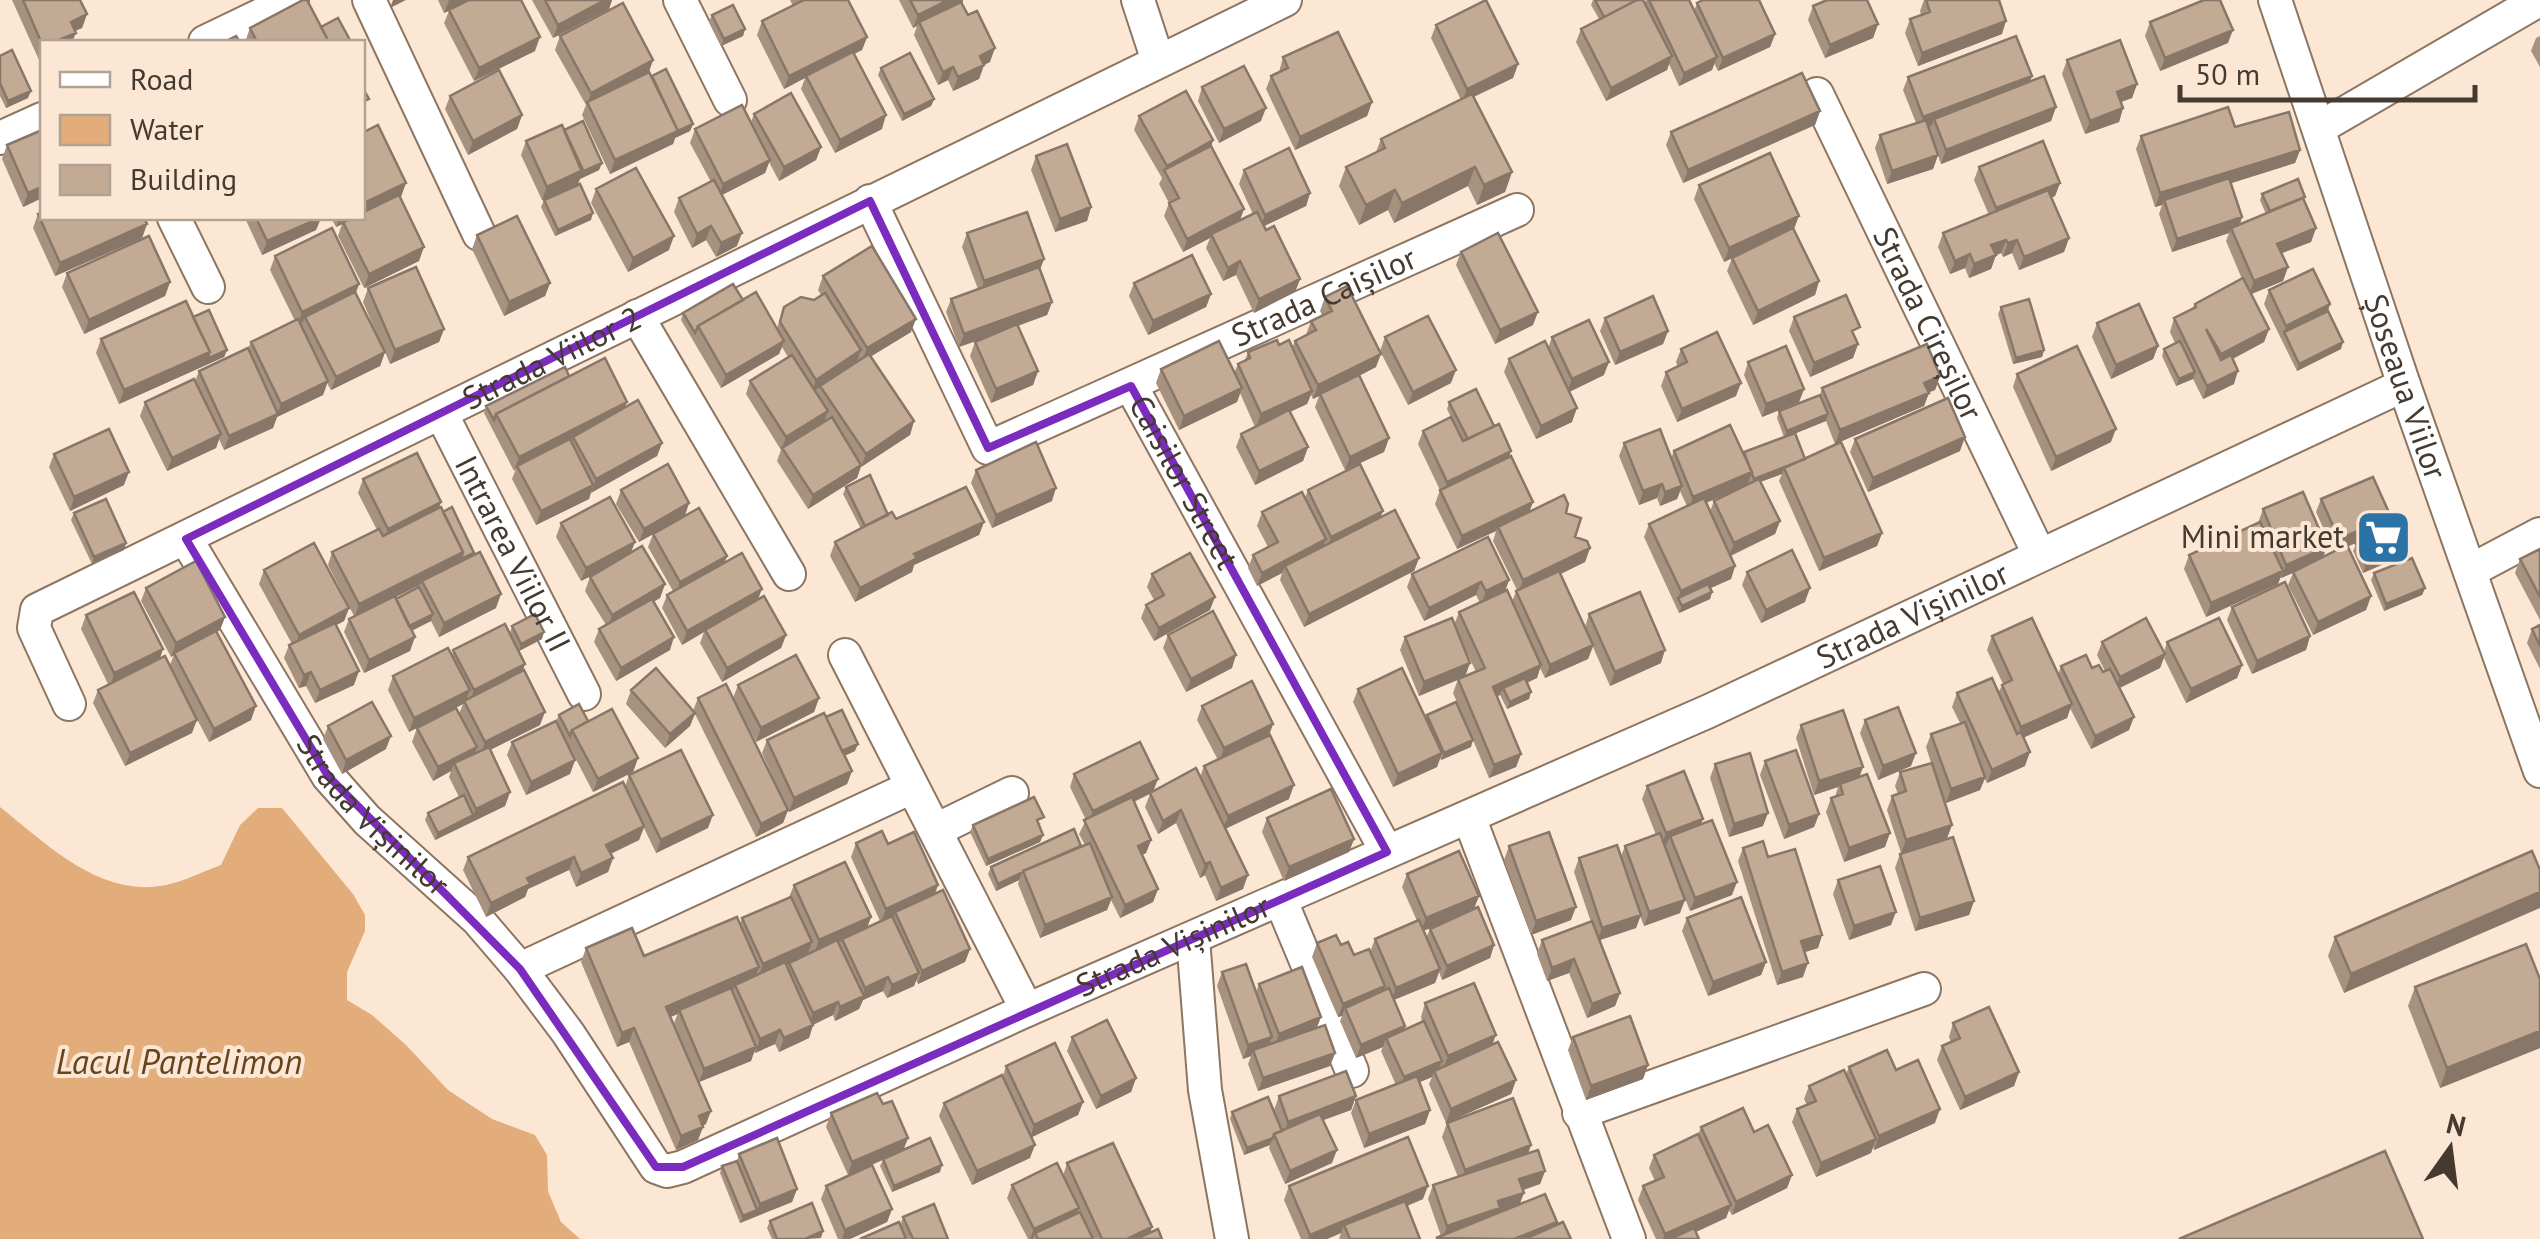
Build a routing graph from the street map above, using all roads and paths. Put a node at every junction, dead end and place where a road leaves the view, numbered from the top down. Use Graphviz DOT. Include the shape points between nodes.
graph roads {
  1 [pos="292,0"];
  2 [pos="369,0"];
  3 [pos="680,0"];
  4 [pos="1138,0"];
  5 [pos="1285,0"];
  6 [pos="2275,0"];
  7 [pos="2539,0"];
  8 [pos="209,40"];
  9 [pos="1158,61"];
  10 [pos="1818,94"];
  11 [pos="730,100"];
  12 [pos="40,120"];
  13 [pos="2319,128"];
  14 [pos="0,138"];
  15 [pos="870,201"];
  16 [pos="1517,210"];
  17 [pos="175,220"];
  18 [pos="479,234"];
  19 [pos="208,287"];
  20 [pos="637,316"];
  21 [pos="2404,384"];
  22 [pos="1131,386"];
  23 [pos="441,413"];
  24 [pos="2540,534"];
  25 [pos="186,539"];
  26 [pos="2039,554"];
  27 [pos="2470,571"];
  28 [pos="789,574"];
  29 [pos="845,656"];
  30 [pos="584,694"];
  31 [pos="68,704"];
  32 [pos="2540,771"];
  33 [pos="912,787"];
  34 [pos="1012,793"];
  35 [pos="1469,817"];
  36 [pos="936,830"];
  37 [pos="1386,852"];
  38 [pos="1280,902"];
  39 [pos="1194,938"];
  40 [pos="520,968"];
  41 [pos="1924,989"];
  42 [pos="1028,1010"];
  43 [pos="1352,1071"];
  44 [pos="1579,1114"];
  45 [pos="1232,1239"];
  46 [pos="1629,1239"];
  1 -- 8 [label="street"];
  2 -- 18 [label="street"];
  3 -- 11 [label="street"];
  4 -- 9 [label="street"];
  5 -- 9 [label="street, Strada Viilor 2"];
  6 -- 13 [label="street, Șoseaua Viilor"];
  7 -- 13 [label="street"];
  9 -- 15 [label="street, Strada Viilor 2"];
  10 -- 26 [label="street, Strada Cireșilor"];
  12 -- 14 [label="street"];
  13 -- 21 [label="street, Șoseaua Viilor"];
  15 -- 20 [label="street, Strada Viilor 2"];
  15 -- 22 [label="street, Caisilor Street" via="988,448"];
  16 -- 22 [label="street, Strada Caișilor"];
  17 -- 19 [label="street"];
  20 -- 23 [label="street, Strada Viilor 2"];
  20 -- 28 [label="street"];
  21 -- 26 [label="street, Strada Vișinilor"];
  21 -- 27 [label="street, Șoseaua Viilor"];
  22 -- 37 [label="street, Caisilor Street"];
  23 -- 25 [label="street, Strada Viilor 2"];
  23 -- 30 [label="street, Intrarea Viilor II"];
  24 -- 27 [label="street"];
  25 -- 31 [label="street, Strada Viilor 2" via="37,610 34,628"];
  25 -- 40 [label="street, Strada Vișinilor" via="328,776"];
  26 -- 35 [label="street, Strada Vișinilor"];
  27 -- 32 [label="street, Șoseaua Viilor"];
  29 -- 33 [label="street"];
  33 -- 36 [label="street"];
  33 -- 40 [label="street"];
  34 -- 36 [label="street"];
  35 -- 37 [label="street, Strada Vișinilor"];
  35 -- 44 [label="street"];
  36 -- 42 [label="street"];
  37 -- 38 [label="street, Strada Vișinilor"];
  38 -- 39 [label="street, Strada Vișinilor"];
  38 -- 43 [label="street"];
  39 -- 42 [label="street, Strada Vișinilor"];
  39 -- 45 [label="street" via="1205,1090"];
  40 -- 42 [label="street, Strada Vișinilor" via="656,1167 667,1171"];
  41 -- 44 [label="street"];
  44 -- 46 [label="street"];
}
